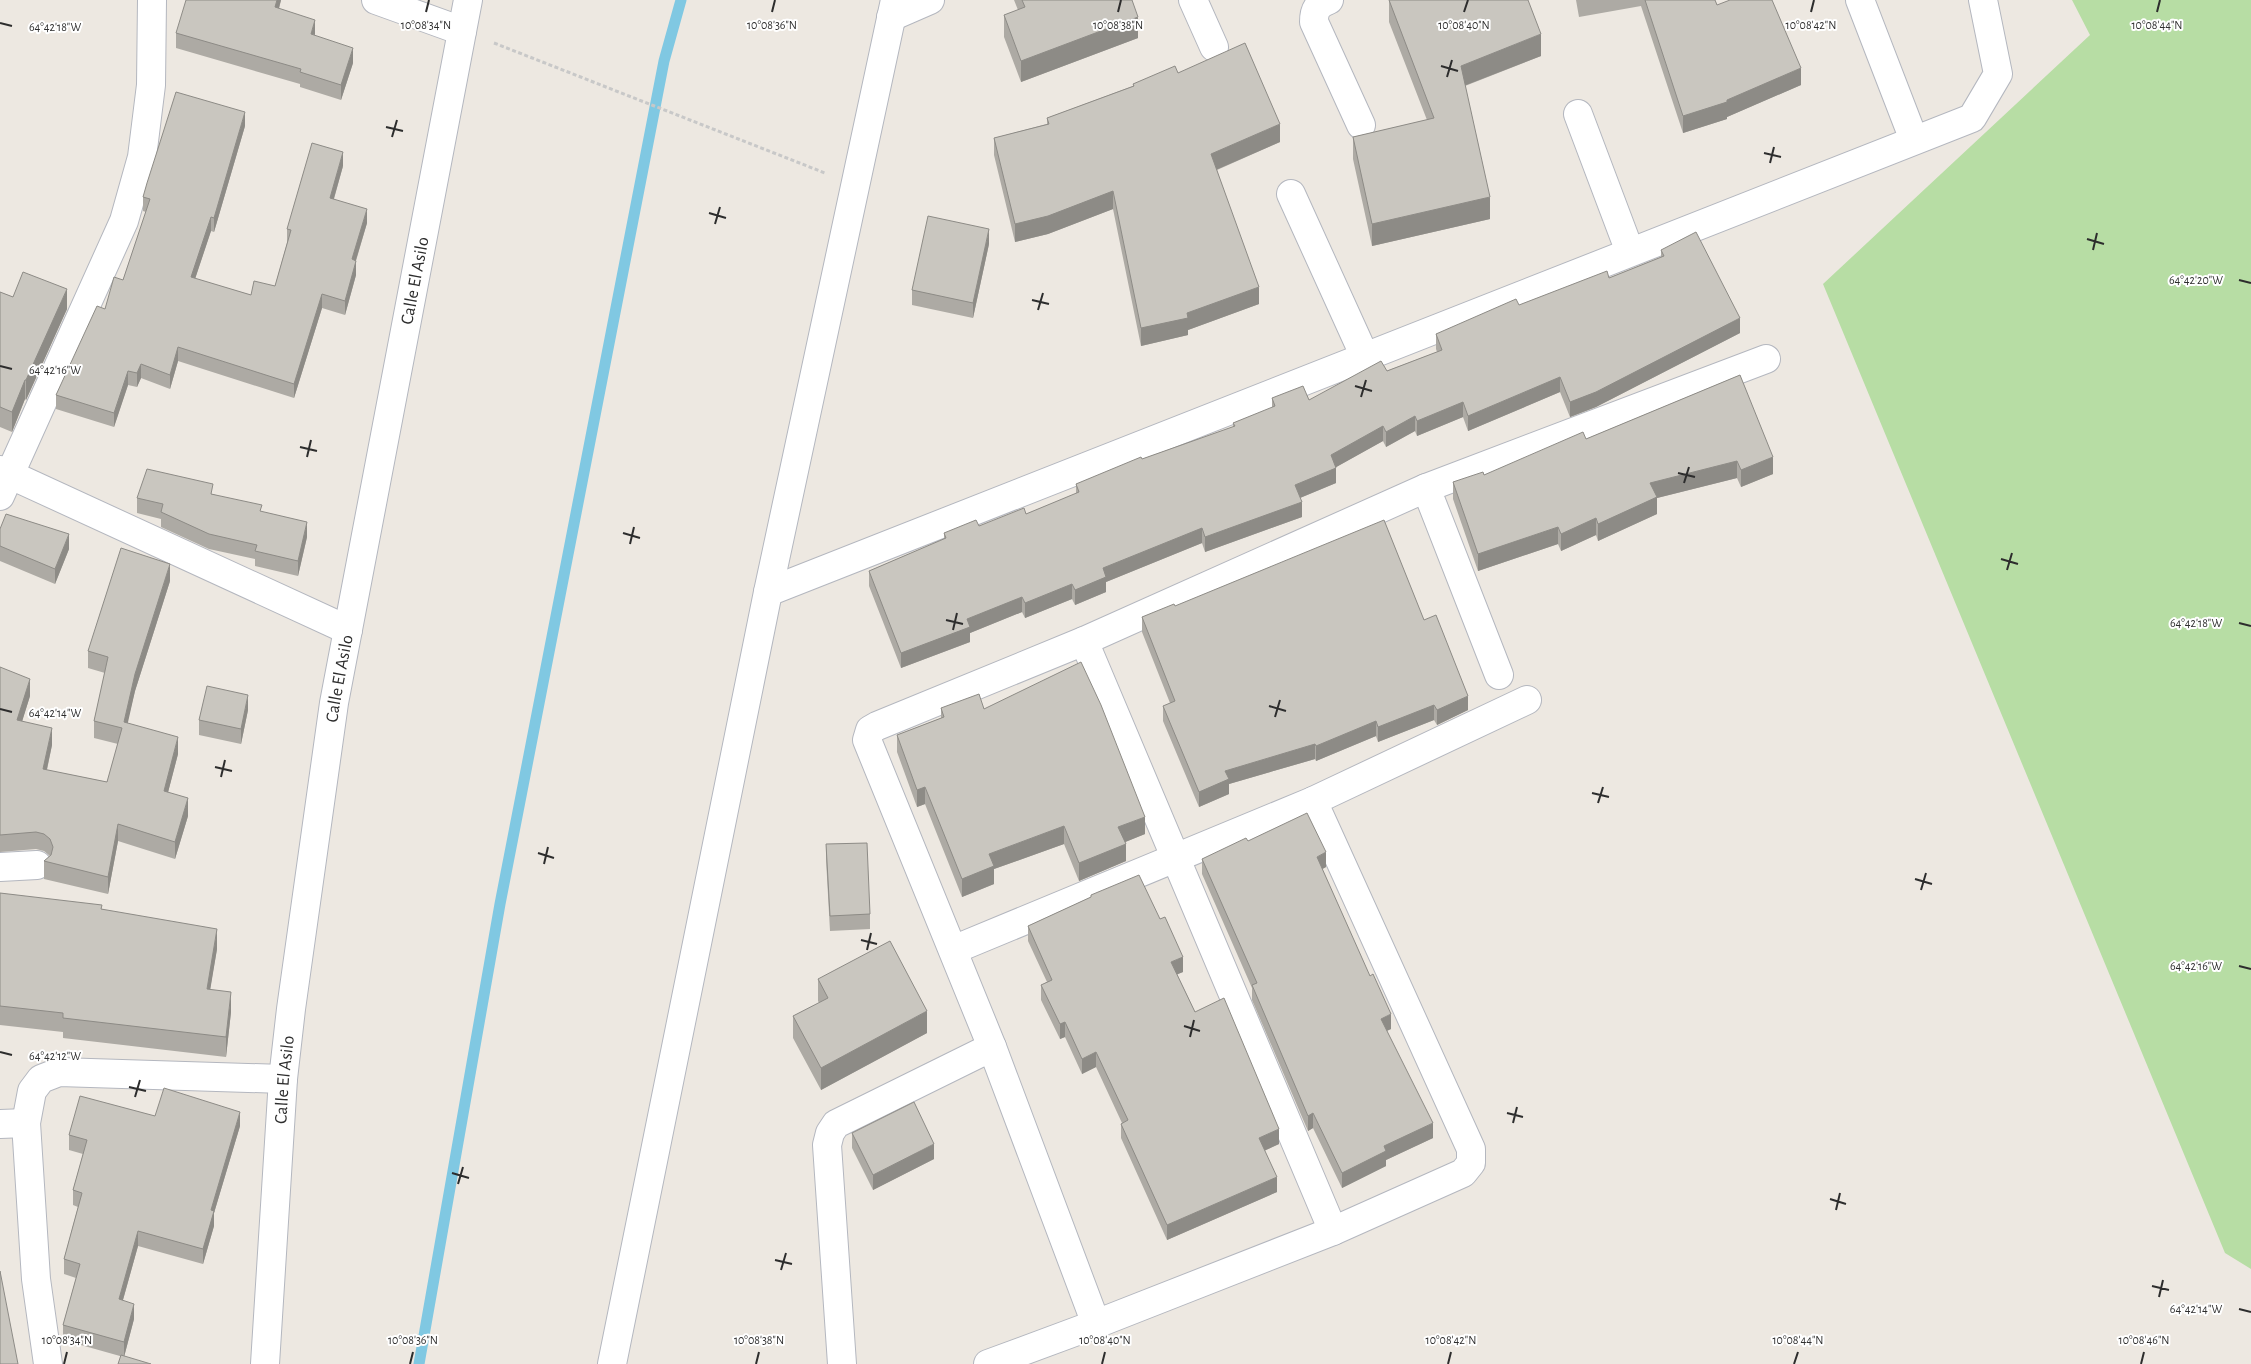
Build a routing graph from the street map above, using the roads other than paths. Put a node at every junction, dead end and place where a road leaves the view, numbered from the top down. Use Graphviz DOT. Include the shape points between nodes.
graph roads {
  1 [pos="152,0"];
  2 [pos="376,0"];
  3 [pos="468,0"];
  4 [pos="930,0"];
  5 [pos="1192,0"];
  6 [pos="1329,0"];
  7 [pos="1860,0"];
  8 [pos="1983,0"];
  9 [pos="893,8"];
  10 [pos="462,31"];
  11 [pos="1214,47"];
  12 [pos="1578,114"];
  13 [pos="1361,125"];
  14 [pos="1914,140"];
  15 [pos="1291,194"];
  16 [pos="1630,252"];
  17 [pos="1365,357"];
  18 [pos="1766,359"];
  19 [pos="3,480"];
  20 [pos="1426,488"];
  21 [pos="768,592"];
  22 [pos="348,630"];
  23 [pos="1084,641"];
  24 [pos="1499,675"];
  25 [pos="1527,700"];
  26 [pos="1312,801"];
  27 [pos="1176,858"];
  28 [pos="37,865"];
  29 [pos="0,867"];
  30 [pos="954,950"];
  31 [pos="992,1046"];
  32 [pos="283,1079"];
  33 [pos="13,1123"];
  34 [pos="1333,1231"];
  35 [pos="1096,1324"];
  36 [pos="48,1364"];
  37 [pos="265,1364"];
  38 [pos="612,1364"];
  39 [pos="842,1364"];
  40 [pos="988,1364"];
  1 -- 19 [label="street" via="151,85 142,157 124,221"];
  2 -- 10 [label="street"];
  3 -- 10 [label="street, Calle El Asilo"];
  4 -- 9 [label="street"];
  5 -- 11 [label="street"];
  6 -- 13 [label="street" via="1319,4 1314,12 1314,22"];
  7 -- 14 [label="street"];
  8 -- 14 [label="street" via="1998,74 1972,118"];
  9 -- 21 [label="street"];
  10 -- 22 [label="street, Calle El Asilo"];
  12 -- 16 [label="street"];
  14 -- 16 [label="street"];
  15 -- 17 [label="street"];
  16 -- 17 [label="street"];
  17 -- 21 [label="street"];
  18 -- 20 [label="street"];
  19 -- 22 [label="street"];
  20 -- 23 [label="street"];
  20 -- 24 [label="street"];
  21 -- 38 [label="street"];
  22 -- 32 [label="street, Calle El Asilo" via="334,703"];
  23 -- 27 [label="street"];
  23 -- 30 [label="street" via="870,730 867,740"];
  25 -- 26 [label="street"];
  26 -- 27 [label="street"];
  26 -- 34 [label="street" via="1471,1149 1471,1163 1463,1173"];
  27 -- 30 [label="street"];
  27 -- 34 [label="street"];
  28 -- 29 [label="street"];
  30 -- 31 [label="street"];
  31 -- 35 [label="street"];
  31 -- 39 [label="street" via="836,1124 830,1133 827,1145"];
  32 -- 33 [label="street" via="59,1072 41,1079"];
  32 -- 37 [label="street, Calle El Asilo"];
  33 -- 36 [label="street"];
  34 -- 35 [label="street"];
  35 -- 40 [label="street"];
}
